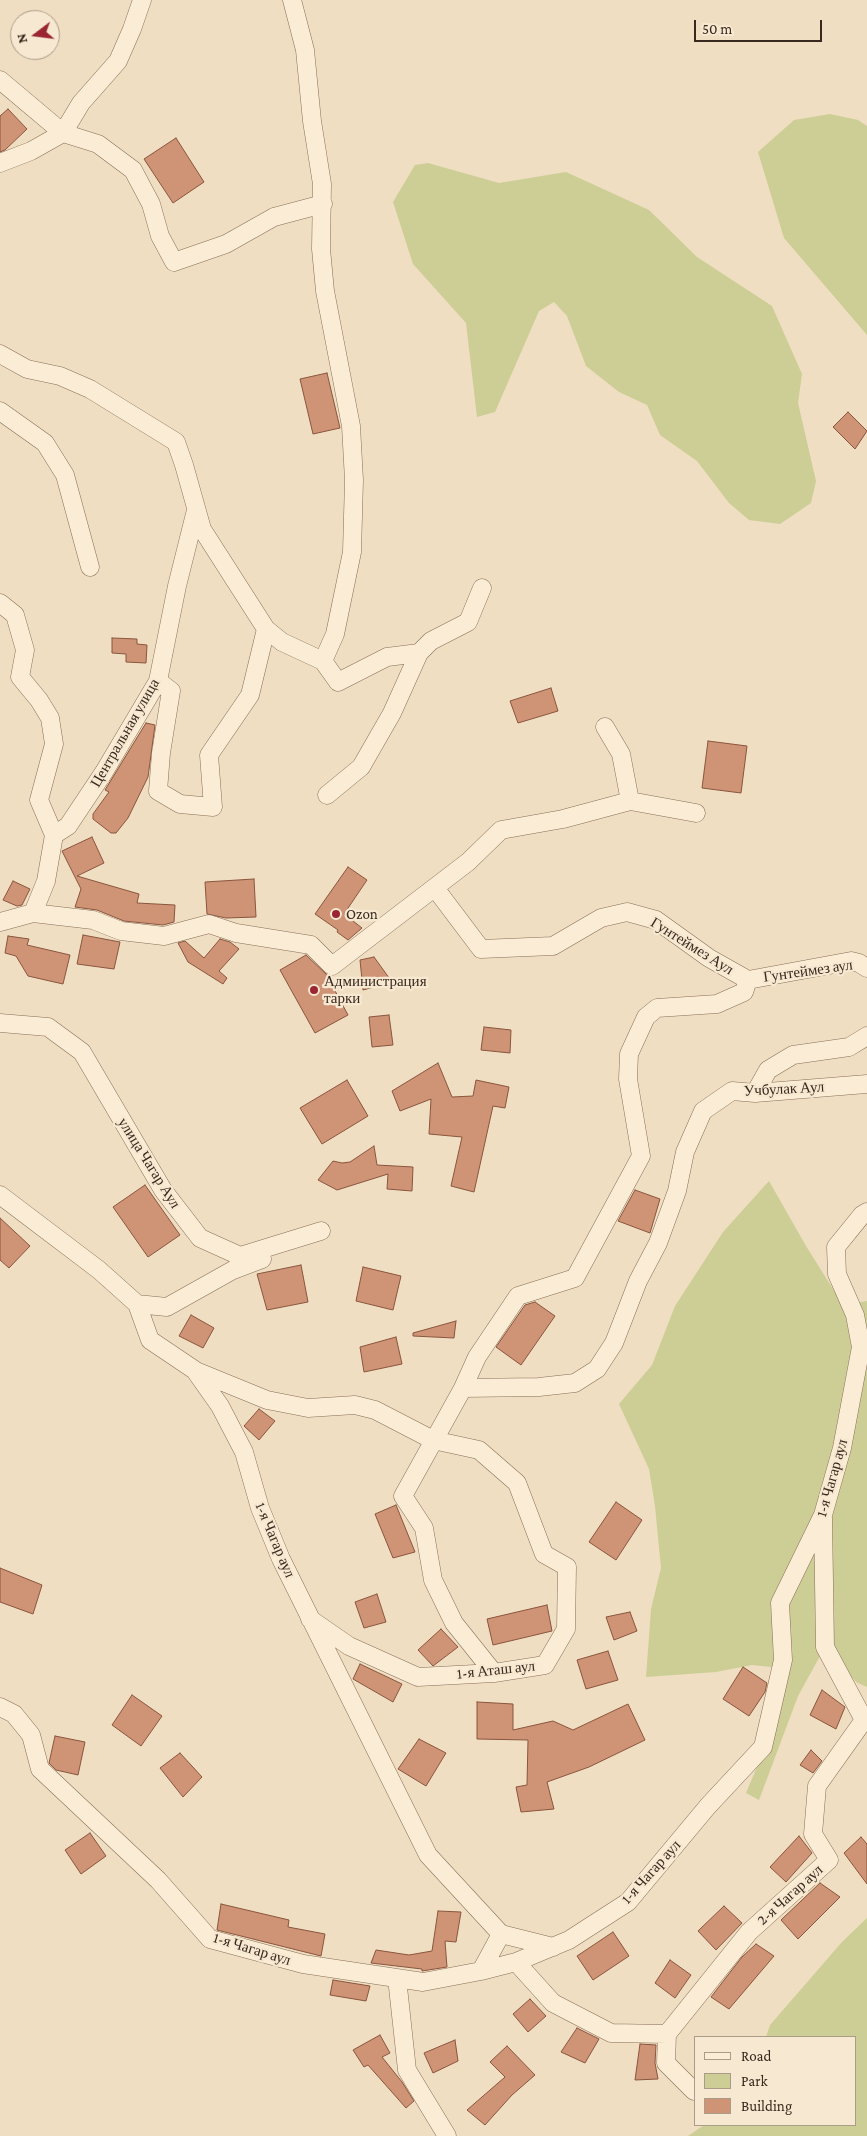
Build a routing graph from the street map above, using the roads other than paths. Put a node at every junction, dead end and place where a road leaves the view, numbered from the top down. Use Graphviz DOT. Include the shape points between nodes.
graph roads {
  1 [pos="142,0"];
  2 [pos="292,0"];
  3 [pos="0,80"];
  4 [pos="63,133"];
  5 [pos="0,164"];
  6 [pos="323,204"];
  7 [pos="0,354"];
  8 [pos="0,411"];
  9 [pos="196,510"];
  10 [pos="90,567"];
  11 [pos="482,588"];
  12 [pos="0,603"];
  13 [pos="266,629"];
  14 [pos="419,653"];
  15 [pos="324,661"];
  16 [pos="158,681"];
  17 [pos="605,727"];
  18 [pos="327,795"];
  19 [pos="630,801"];
  20 [pos="696,813"];
  21 [pos="54,835"];
  22 [pos="435,888"];
  23 [pos="33,913"];
  24 [pos="0,922"];
  25 [pos="867,968"];
  26 [pos="748,980"];
  27 [pos="0,1023"];
  28 [pos="867,1036"];
  29 [pos="867,1084"];
  30 [pos="756,1093"];
  31 [pos="0,1196"];
  32 [pos="867,1212"];
  33 [pos="137,1304"];
  34 [pos="196,1371"];
  35 [pos="463,1388"];
  36 [pos="433,1440"];
  37 [pos="823,1516"];
  38 [pos="310,1619"];
  39 [pos="494,1673"];
  40 [pos="0,1707"];
  41 [pos="501,1934"];
  42 [pos="552,1947"];
  43 [pos="516,1962"];
  44 [pos="481,1971"];
  45 [pos="397,1978"];
  46 [pos="667,2034"];
  47 [pos="694,2092"];
  48 [pos="447,2136"];
  1 -- 4 [label="street" via="118,61 81,103"];
  2 -- 6 [label="street" via="304,50"];
  3 -- 4 [label="street"];
  4 -- 5 [label="street"];
  4 -- 6 [label="street" via="98,144 133,170 151,204 160,236 174,262 226,244 274,217"];
  6 -- 15 [label="street" via="321,249 325,291 351,426 354,480 352,552 335,634"];
  7 -- 9 [label="street" via="26,369 60,376 90,388 176,442"];
  8 -- 10 [label="street" via="44,443 65,475"];
  9 -- 13 [label="street" via="202,529"];
  9 -- 16 [label="street, Центральная улица"];
  11 -- 14 [label="street" via="468,622 431,641"];
  12 -- 21 [label="street" via="14,615 25,650 20,677 50,718 54,744 39,800"];
  13 -- 15 [label="street" via="282,642"];
  13 -- 16 [label="street" via="250,695 209,755 213,807 180,804 158,791 171,692"];
  14 -- 15 [label="street" via="387,657 338,682"];
  14 -- 18 [label="street" via="392,713 361,767"];
  16 -- 21 [label="street, Центральная улица" via="68,826"];
  17 -- 19 [label="street" via="621,754"];
  19 -- 20 [label="street"];
  19 -- 22 [label="street" via="563,820 501,830"];
  21 -- 23 [label="street" via="46,881"];
  22 -- 23 [label="street" via="332,966 311,945 236,933 208,924 164,936 121,931 93,920"];
  22 -- 26 [label="street, Гунтеймез Аул" via="481,949 553,946 601,918 627,912 656,920 709,958"];
  23 -- 24 [label="street"];
  25 -- 26 [label="street, Гунтеймез аул" via="851,962"];
  26 -- 35 [label="street" via="744,992 717,1004 657,1008 646,1017 629,1054 628,1070 641,1156 575,1278 518,1296 477,1357"];
  27 -- 33 [label="street, улица Чагар Аул" via="48,1027 82,1052 163,1190 200,1238 240,1256 320,1231 274,1255 233,1270 167,1307"];
  28 -- 30 [label="street" via="848,1047 793,1055 779,1062 768,1070"];
  29 -- 30 [label="street, Учбулак Аул"];
  30 -- 35 [label="street, Учбулак Аул" via="732,1091 703,1110 684,1152 677,1192 658,1243 638,1281 614,1343 597,1369 575,1383"];
  31 -- 33 [label="street" via="99,1270"];
  32 -- 37 [label="street, 1-я Чагар аул" via="836,1247 836,1274 855,1315 861,1347 842,1448"];
  33 -- 34 [label="street" via="150,1340"];
  34 -- 36 [label="street" via="267,1400 308,1408 355,1405 376,1410"];
  34 -- 38 [label="street, 1-я Чагар аул" via="220,1406 244,1452 260,1508"];
  35 -- 36 [label="street"];
  36 -- 39 [label="street" via="403,1496 424,1528 432,1580 454,1623"];
  36 -- 39 [label="street, 1-я Аташ аул" via="479,1450 517,1483 544,1554 567,1567 566,1629 545,1665"];
  37 -- 42 [label="street, 1-я Чагар аул" via="780,1603 783,1660 763,1747 708,1806 628,1902 569,1940"];
  37 -- 46 [label="street, 2-я Чагар аул" via="825,1646 864,1720 817,1786 813,1834 829,1860 749,1932"];
  38 -- 39 [label="street, 1-я Аташ аул" via="349,1646 418,1677"];
  38 -- 41 [label="street, 1-я Чагар аул" via="428,1855"];
  40 -- 45 [label="street, 1-я Чагар аул" via="14,1714 30,1735 40,1769 158,1880 210,1939 303,1964"];
  41 -- 42 [label="street"];
  41 -- 44 [label="street"];
  42 -- 43 [label="street, 1-я Чагар аул"];
  43 -- 44 [label="street, 1-я Чагар аул"];
  43 -- 46 [label="street" via="553,2003 611,2033"];
  44 -- 45 [label="street, 1-я Чагар аул" via="423,1982"];
  45 -- 48 [label="street" via="408,2070"];
  46 -- 47 [label="street" via="666,2062"];
}
